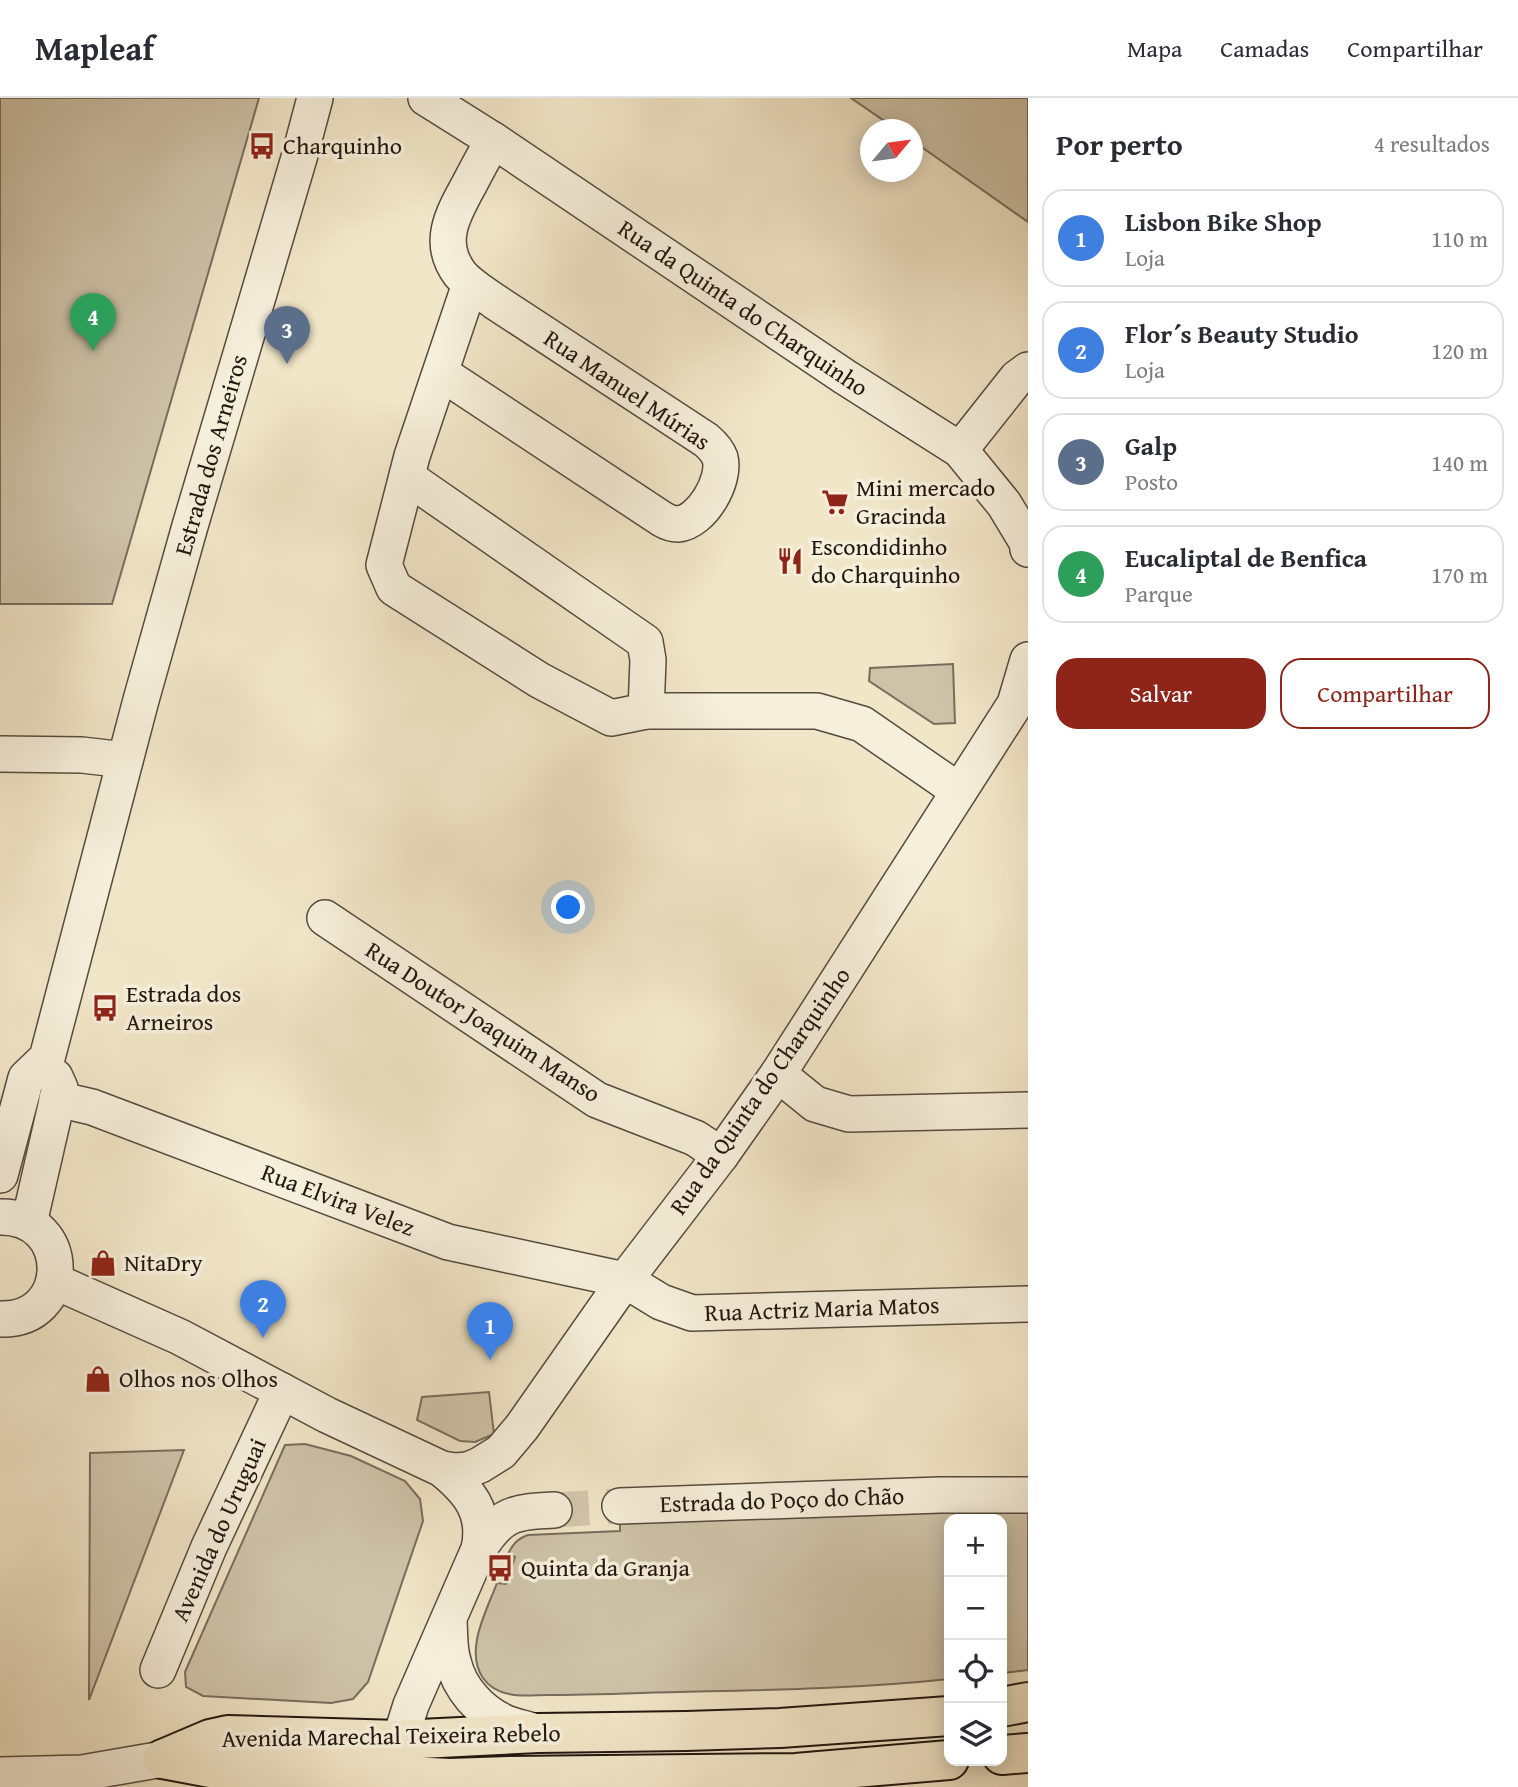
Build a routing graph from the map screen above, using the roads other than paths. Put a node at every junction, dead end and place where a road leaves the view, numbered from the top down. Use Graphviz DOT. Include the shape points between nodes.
graph roads {
  1 [pos="315,98"];
  2 [pos="426,98"];
  3 [pos="493,140"];
  4 [pos="470,284"];
  5 [pos="1028,370"];
  6 [pos="440,373"];
  7 [pos="960,450"];
  8 [pos="407,477"];
  9 [pos="1028,548"];
  10 [pos="1028,660"];
  11 [pos="646,711"];
  12 [pos="0,754"];
  13 [pos="125,760"];
  14 [pos="959,791"];
  15 [pos="325,918"];
  16 [pos="47,1058"];
  17 [pos="778,1074"];
  18 [pos="57,1099"];
  19 [pos="1028,1110"];
  20 [pos="720,1155"];
  21 [pos="0,1175"];
  22 [pos="14,1220"];
  23 [pos="625,1280"];
  24 [pos="54,1281"];
  25 [pos="1028,1304"];
  26 [pos="0,1319"];
  27 [pos="282,1391"];
  28 [pos="442,1469"];
  29 [pos="1028,1494"];
  30 [pos="620,1506"];
  31 [pos="554,1510"];
  32 [pos="479,1549"];
  33 [pos="449,1620"];
  34 [pos="158,1670"];
  35 [pos="1028,1702"];
  36 [pos="1007,1706"];
  37 [pos="1007,1714"];
  38 [pos="1028,1715"];
  39 [pos="944,1716"];
  40 [pos="538,1733"];
  41 [pos="400,1740"];
  42 [pos="1028,1753"];
  43 [pos="1007,1755"];
  44 [pos="163,1759"];
  45 [pos="944,1760"];
  46 [pos="796,1773"];
  47 [pos="0,1775"];
  48 [pos="321,1777"];
  49 [pos="426,1777"];
  50 [pos="844,1787"];
  1 -- 13 [label="street, Estrada dos Arneiros"];
  2 -- 3 [label="street, Rua da Quinta do Charquinho"];
  3 -- 4 [label="street, Rua Manuel Múrias" via="448,230 452,260"];
  3 -- 7 [label="street, Rua da Quinta do Charquinho"];
  4 -- 6 [label="street"];
  4 -- 6 [label="street, Rua Manuel Múrias" via="706,440 719,457 719,480 695,517 670,523"];
  5 -- 7 [label="street"];
  6 -- 8 [label="street"];
  7 -- 9 [label="street, Rua da Quinta do Charquinho" via="1004,504"];
  8 -- 11 [label="street" via="645,642"];
  8 -- 11 [label="street" via="384,565 394,589 539,680 611,718"];
  10 -- 14 [label="street, Rua da Quinta do Charquinho" via="1015,704"];
  11 -- 14 [label="street" via="817,711 862,724"];
  12 -- 13 [label="street"];
  13 -- 16 [label="street, Estrada dos Arneiros"];
  14 -- 17 [label="street, Rua da Quinta do Charquinho"];
  15 -- 20 [label="street, Rua Doutor Joaquim Manso" via="597,1100 695,1138"];
  16 -- 18 [label="street" via="60,1088"];
  16 -- 21 [label="street, Estrada dos Arneiros" via="26,1078"];
  17 -- 19 [label="street" via="815,1104 849,1114"];
  17 -- 20 [label="street, Rua da Quinta do Charquinho"];
  18 -- 22 [label="street"];
  18 -- 23 [label="street, Rua Elvira Velez" via="92,1107 448,1242"];
  20 -- 23 [label="street, Rua da Quinta do Charquinho"];
  22 -- 24 [label="street" via="40,1230 49,1241 56,1267"];
  23 -- 25 [label="street, Rua Actriz Maria Matos" via="661,1302 692,1313"];
  23 -- 28 [label="street, Rua da Quinta do Charquinho" via="501,1452 468,1470"];
  24 -- 26 [label="street" via="50,1294 30,1313"];
  24 -- 27 [label="street" via="180,1336"];
  27 -- 28 [label="street"];
  27 -- 34 [label="street, Avenida do Uruguai"];
  28 -- 32 [label="street" via="474,1502 481,1528"];
  29 -- 30 [label="street, Estrada do Poço do Chão"];
  31 -- 32 [label="street" via="526,1511 503,1519"];
  32 -- 33 [label="street"];
  33 -- 40 [label="street" via="453,1664 471,1698 506,1723"];
  33 -- 41 [label="street"];
  35 -- 36 [label="main road"];
  37 -- 38 [label="main road"];
  39 -- 40 [label="main road, Avenida Marechal Teixeira Rebelo" via="780,1728"];
  40 -- 41 [label="main road, Avenida Marechal Teixeira Rebelo"];
  41 -- 44 [label="main road, Avenida Marechal Teixeira Rebelo" via="228,1735"];
  41 -- 48 [label="main road" via="378,1762 349,1765"];
  41 -- 49 [label="main road" via="405,1761"];
  42 -- 43 [label="main road"];
  44 -- 47 [label="street" via="82,1773"];
  44 -- 48 [label="main road, Avenida Marechal Teixeira Rebelo" via="221,1770"];
  45 -- 46 [label="main road, Avenida Marechal Teixeira Rebelo"];
  46 -- 49 [label="main road, Avenida Marechal Teixeira Rebelo"];
  46 -- 50 [label="main road"];
  48 -- 49 [label="main road, Avenida Marechal Teixeira Rebelo"];
}
